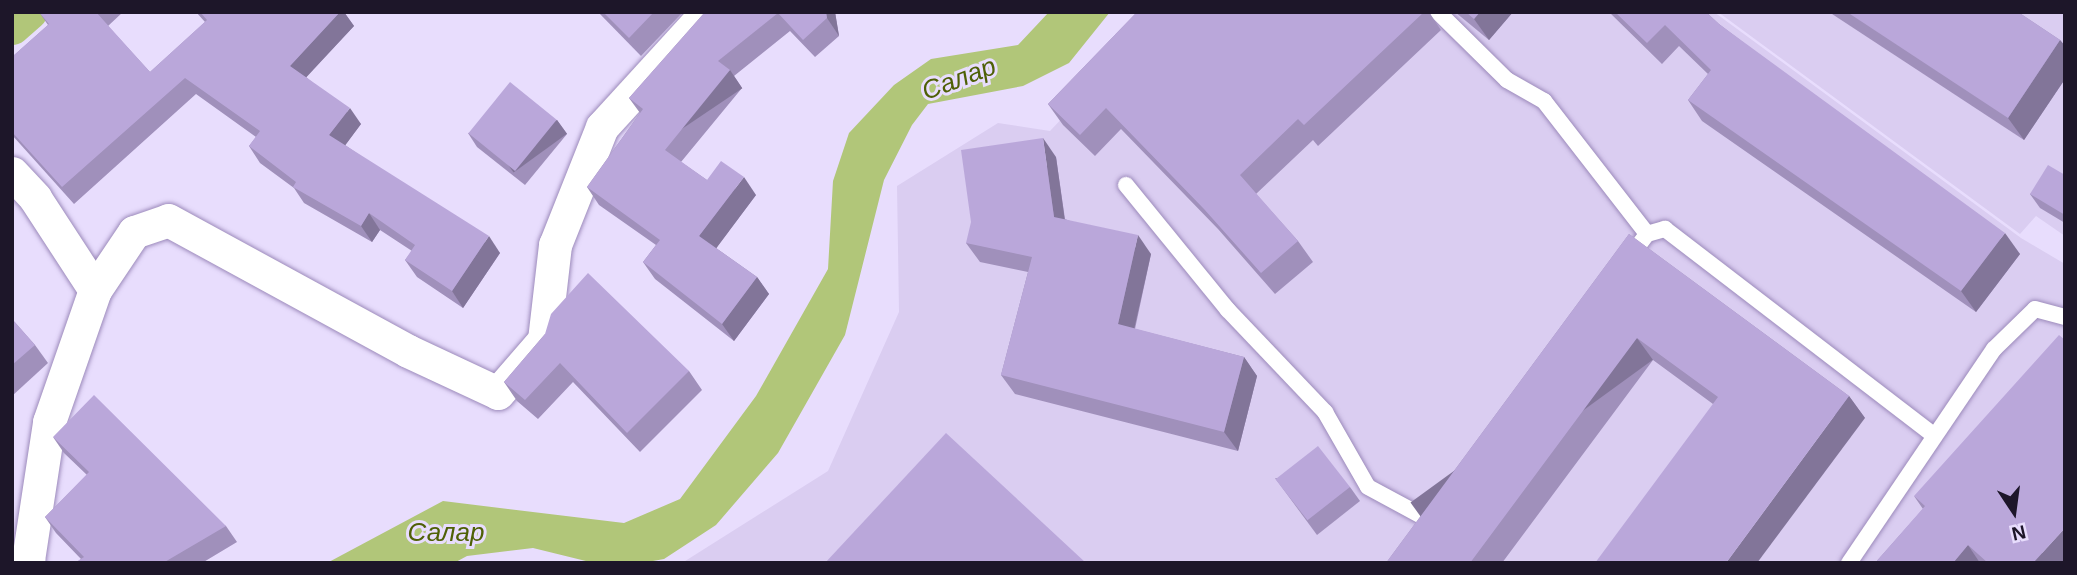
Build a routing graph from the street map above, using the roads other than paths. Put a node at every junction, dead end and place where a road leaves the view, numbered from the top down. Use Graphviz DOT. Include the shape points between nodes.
graph roads {
  1 [pos="707,12"];
  2 [pos="1438,12"];
  3 [pos="12,173"];
  4 [pos="1126,185"];
  5 [pos="1647,234"];
  6 [pos="1622,267"];
  7 [pos="95,290"];
  8 [pos="2065,317"];
  9 [pos="1933,435"];
  10 [pos="1446,506"];
  11 [pos="26,562"];
  12 [pos="1849,563"];
  1 -- 7 [label="street" via="602,127 555,245 544,340 498,393 408,351 168,220 134,232"];
  2 -- 5 [label="lane" via="1507,80 1544,101"];
  3 -- 7 [label="street" via="35,198"];
  4 -- 10 [label="lane" via="1228,310 1325,412 1368,487 1429,527"];
  5 -- 6 [label="lane"];
  5 -- 9 [label="lane" via="1665,229"];
  7 -- 11 [label="street" via="49,422"];
  8 -- 9 [label="lane" via="2035,309 1994,349"];
  9 -- 12 [label="lane"];
}
